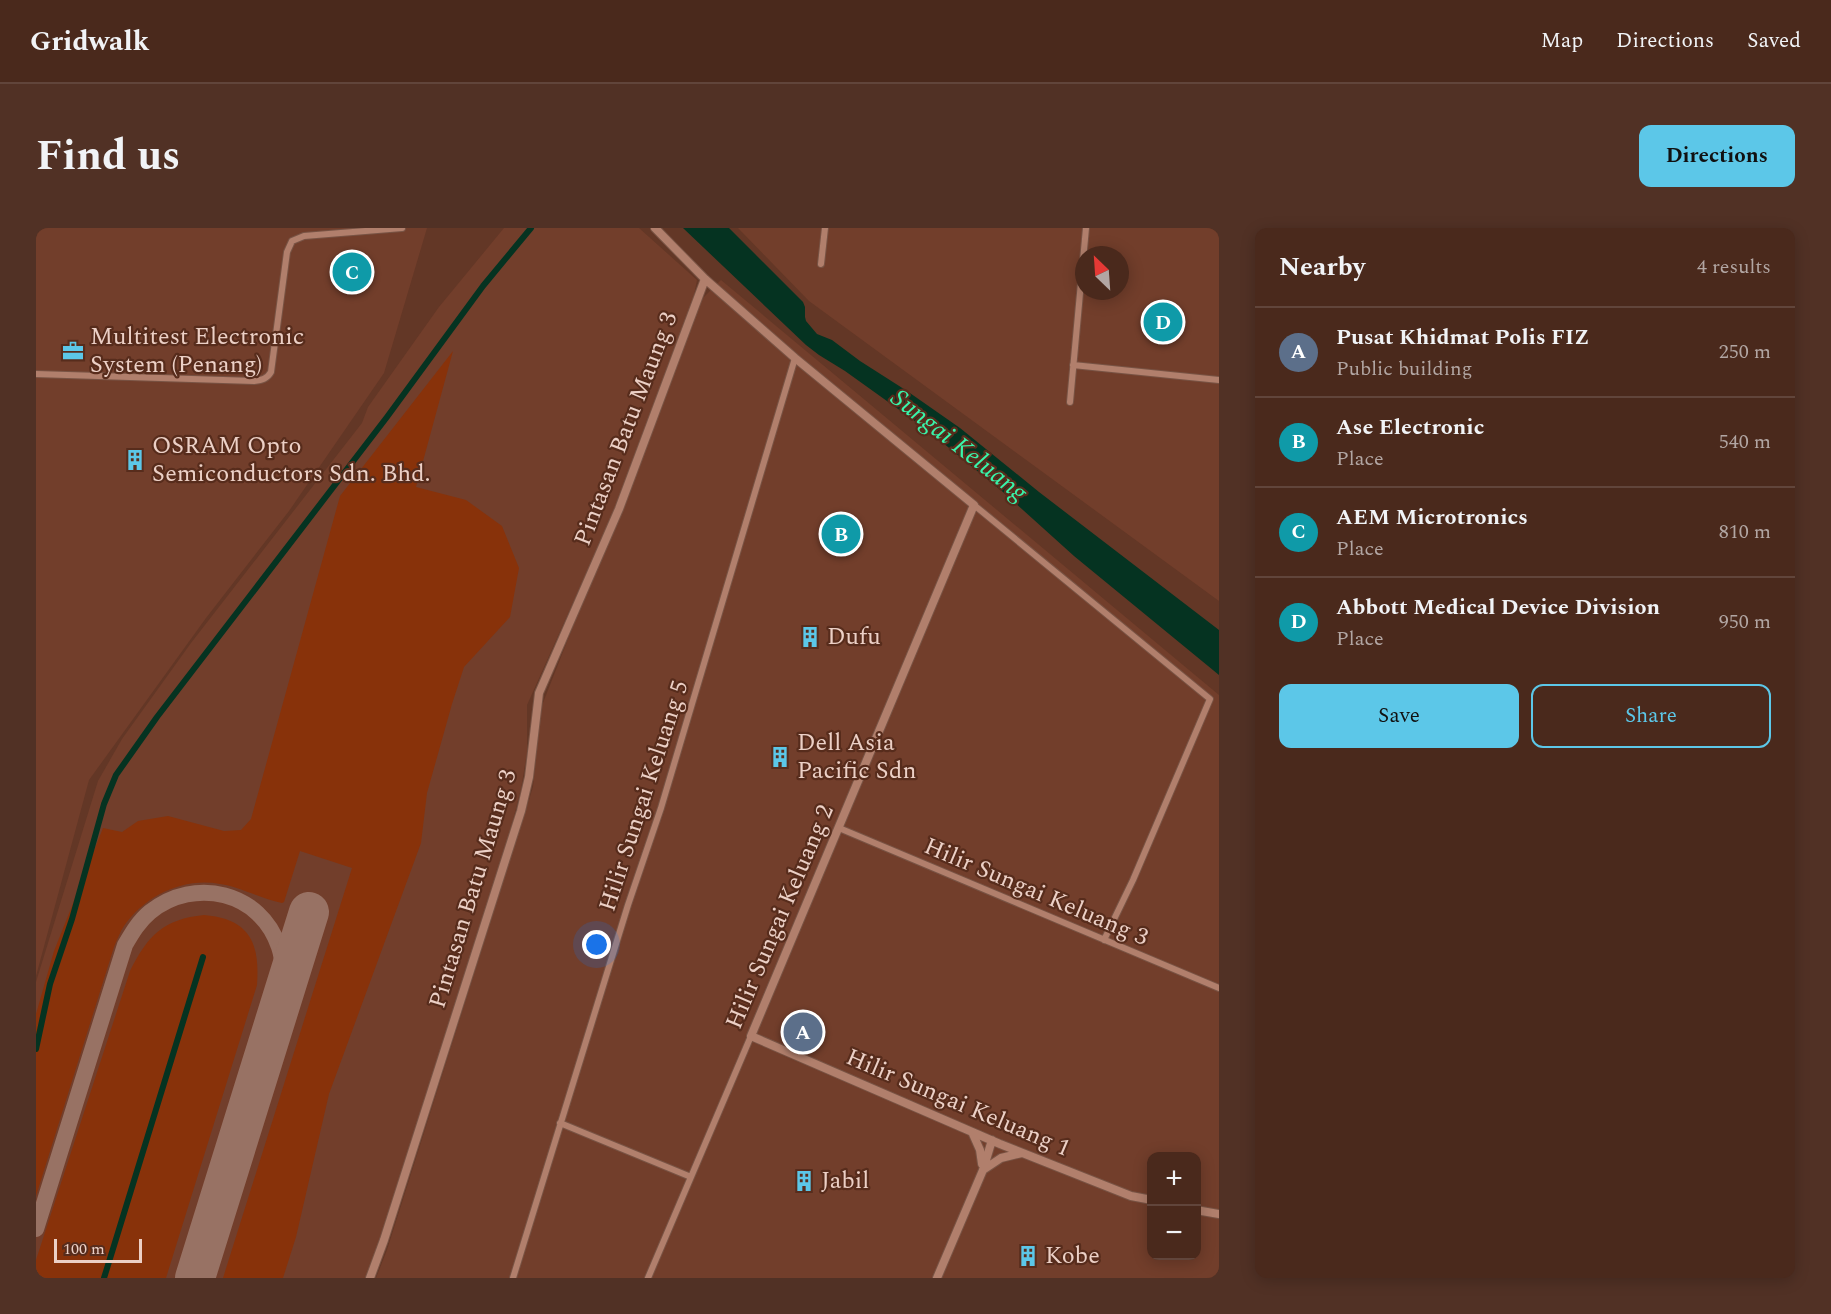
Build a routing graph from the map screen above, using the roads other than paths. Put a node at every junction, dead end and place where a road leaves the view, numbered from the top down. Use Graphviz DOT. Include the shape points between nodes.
graph roads {
  1 [pos="402,228"];
  2 [pos="655,228"];
  3 [pos="825,228"];
  4 [pos="1086,228"];
  5 [pos="821,264"];
  6 [pos="705,279"];
  7 [pos="795,358"];
  8 [pos="1073,365"];
  9 [pos="36,374"];
  10 [pos="1219,380"];
  11 [pos="1070,402"];
  12 [pos="975,505"];
  13 [pos="839,828"];
  14 [pos="1104,940"];
  15 [pos="1219,988"];
  16 [pos="752,1036"];
  17 [pos="560,1123"];
  18 [pos="972,1132"];
  19 [pos="996,1142"];
  20 [pos="1022,1153"];
  21 [pos="983,1170"];
  22 [pos="691,1177"];
  23 [pos="1147,1199"];
  24 [pos="1201,1211"];
  25 [pos="1219,1214"];
  26 [pos="370,1278"];
  27 [pos="513,1278"];
  28 [pos="648,1278"];
  29 [pos="937,1278"];
  1 -- 9 [label="street" via="304,236 292,241 287,252 271,372 262,380"];
  2 -- 6 [label="street"];
  3 -- 5 [label="street"];
  4 -- 8 [label="street"];
  6 -- 7 [label="street"];
  6 -- 26 [label="street, Pintasan Batu Maung 3" via="619,509 539,693 520,811"];
  7 -- 12 [label="street"];
  7 -- 17 [label="street, Hilir Sungai Keluang 5" via="661,808"];
  8 -- 10 [label="street"];
  8 -- 11 [label="street"];
  12 -- 13 [label="street, Hilir Sungai Keluang 2"];
  12 -- 14 [label="street" via="1209,699"];
  13 -- 14 [label="street, Hilir Sungai Keluang 3"];
  13 -- 16 [label="street, Hilir Sungai Keluang 2"];
  14 -- 15 [label="street, Hilir Sungai Keluang 3"];
  16 -- 18 [label="street, Hilir Sungai Keluang 1"];
  16 -- 22 [label="street, Hilir Sungai Keluang 2"];
  17 -- 22 [label="street"];
  17 -- 27 [label="street, Hilir Sungai Keluang 5"];
  18 -- 19 [label="street, Hilir Sungai Keluang 1"];
  18 -- 21 [label="street"];
  19 -- 20 [label="street, Hilir Sungai Keluang 1"];
  19 -- 21 [label="street"];
  20 -- 21 [label="street" via="1001,1158"];
  20 -- 23 [label="street, Hilir Sungai Keluang 1"];
  21 -- 29 [label="street"];
  22 -- 28 [label="street, Hilir Sungai Keluang 2"];
  24 -- 25 [label="street"];
}
